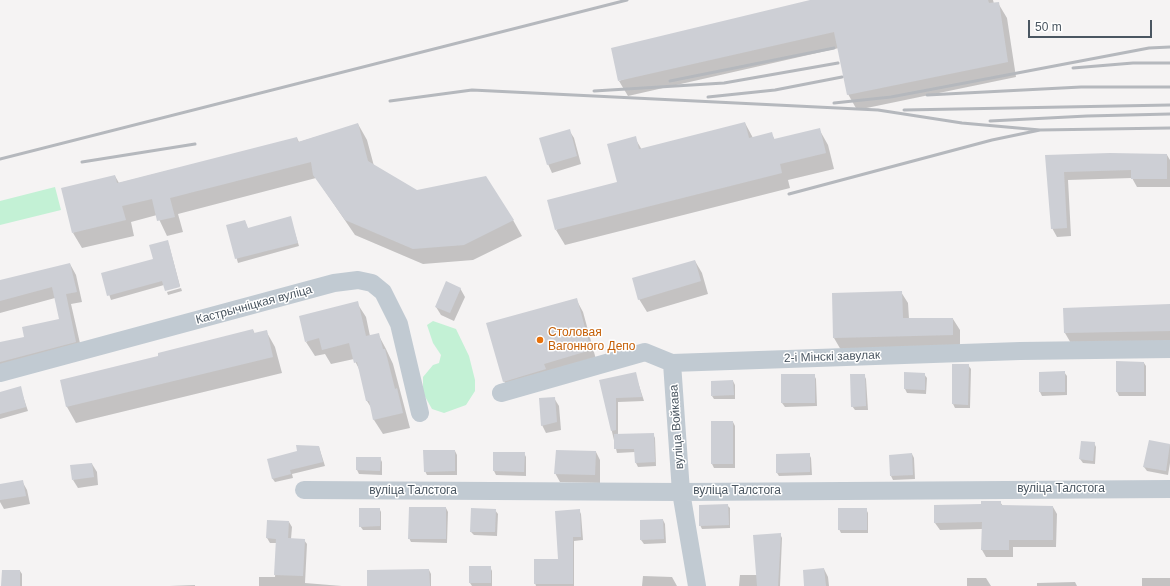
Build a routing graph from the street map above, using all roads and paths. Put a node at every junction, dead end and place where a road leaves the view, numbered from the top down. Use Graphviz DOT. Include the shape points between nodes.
graph roads {
  1 [pos="1170,349"];
  2 [pos="672,363"];
  3 [pos="0,373"];
  4 [pos="502,394"];
  5 [pos="420,413"];
  6 [pos="1170,489"];
  7 [pos="304,490"];
  8 [pos="681,492"];
  9 [pos="697,586"];
  1 -- 2 [label="street, 2-і Мінскі завулак" via="1020,351"];
  2 -- 4 [label="street, 2-і Мінскі завулак" via="645,352"];
  2 -- 8 [label="street, вуліца Войкава"];
  3 -- 5 [label="street, Кастрычніцкая вуліца" via="334,283 358,280 372,284 383,292 399,324"];
  6 -- 8 [label="street, вуліца Талстога"];
  7 -- 8 [label="street, вуліца Талстога"];
  8 -- 9 [label="street, вуліца Войкава"];
}
